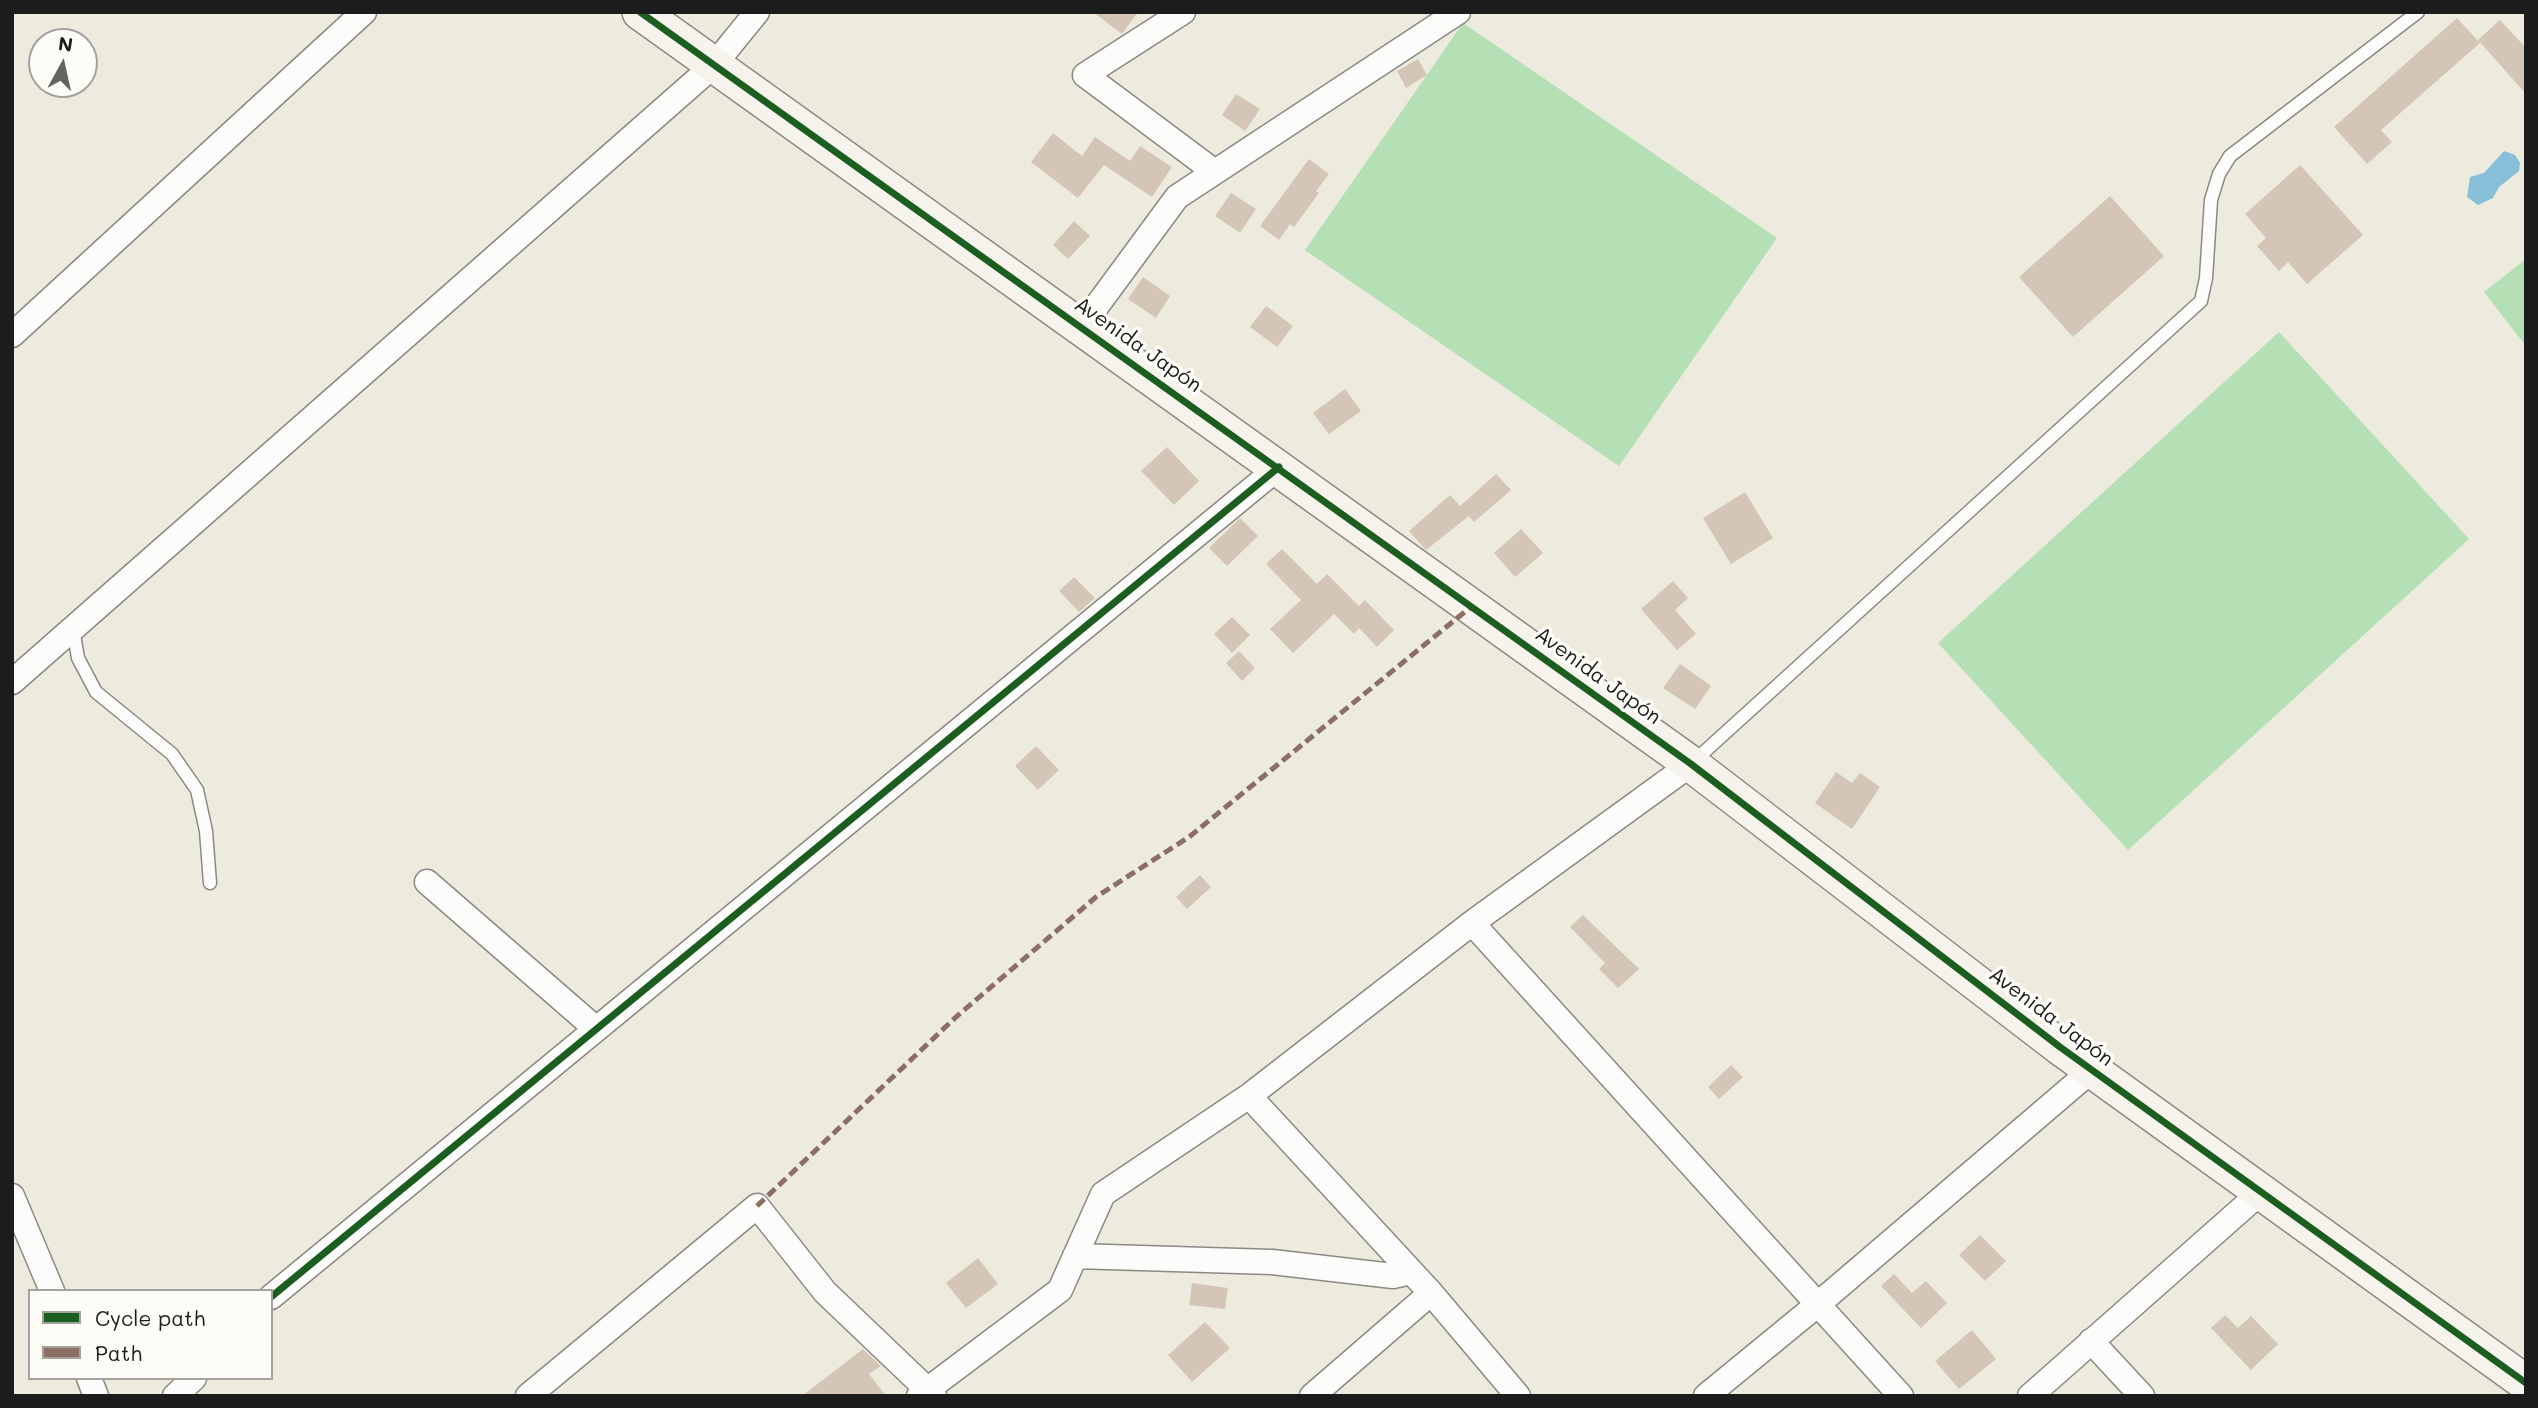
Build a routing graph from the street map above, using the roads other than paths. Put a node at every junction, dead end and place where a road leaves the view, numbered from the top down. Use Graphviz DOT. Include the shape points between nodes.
graph roads {
  1 [pos="364,12"];
  2 [pos="639,12"];
  3 [pos="757,12"];
  4 [pos="1183,12"];
  5 [pos="1458,12"];
  6 [pos="2418,12"];
  7 [pos="714,65"];
  8 [pos="1215,172"];
  9 [pos="1082,326"];
  10 [pos="12,335"];
  11 [pos="1279,467"];
  12 [pos="73,629"];
  13 [pos="12,682"];
  14 [pos="1691,764"];
  15 [pos="427,882"];
  16 [pos="210,883"];
  17 [pos="1472,923"];
  18 [pos="595,1028"];
  19 [pos="2092,1070"];
  20 [pos="1249,1096"];
  21 [pos="2261,1192"];
  22 [pos="12,1196"];
  23 [pos="1075,1256"];
  24 [pos="1411,1272"];
  25 [pos="51,1289"];
  26 [pos="1431,1293"];
  27 [pos="273,1295"];
  28 [pos="1818,1305"];
  29 [pos="2091,1342"];
  30 [pos="192,1380"];
  31 [pos="2526,1383"];
  32 [pos="927,1393"];
  33 [pos="175,1396"];
  34 [pos="528,1396"];
  35 [pos="1312,1396"];
  36 [pos="1518,1396"];
  37 [pos="1706,1396"];
  38 [pos="1900,1396"];
  39 [pos="2030,1396"];
  40 [pos="2142,1396"];
  1 -- 10 [label="street"];
  2 -- 7 [label="street, Avenida Japón"];
  3 -- 7 [label="street"];
  4 -- 8 [label="street" via="1085,75"];
  5 -- 8 [label="street"];
  6 -- 14 [label="lane" via="2230,156 2211,200 2201,300"];
  7 -- 9 [label="street, Avenida Japón"];
  7 -- 12 [label="street"];
  8 -- 9 [label="street" via="1177,197"];
  9 -- 11 [label="street, Avenida Japón"];
  11 -- 14 [label="street, Avenida Japón"];
  11 -- 18 [label="street"];
  12 -- 13 [label="street"];
  12 -- 16 [label="lane" via="78,658 96,692 172,754 197,790"];
  14 -- 17 [label="street"];
  14 -- 19 [label="street, Avenida Japón"];
  15 -- 18 [label="street"];
  17 -- 20 [label="street"];
  17 -- 28 [label="street"];
  18 -- 27 [label="street"];
  19 -- 21 [label="street, Avenida Japón"];
  19 -- 28 [label="street"];
  20 -- 23 [label="street" via="1104,1194"];
  20 -- 24 [label="street"];
  21 -- 29 [label="street"];
  21 -- 31 [label="street, Avenida Japón"];
  22 -- 25 [label="street"];
  23 -- 24 [label="street" via="1272,1262 1394,1276"];
  23 -- 32 [label="street" via="1060,1290"];
  24 -- 26 [label="street"];
  26 -- 35 [label="street"];
  26 -- 36 [label="street"];
  28 -- 37 [label="street"];
  28 -- 38 [label="street"];
  29 -- 39 [label="street"];
  29 -- 40 [label="street"];
  30 -- 33 [label="street"];
  32 -- 34 [label="street" via="825,1292 757,1206"];
}
